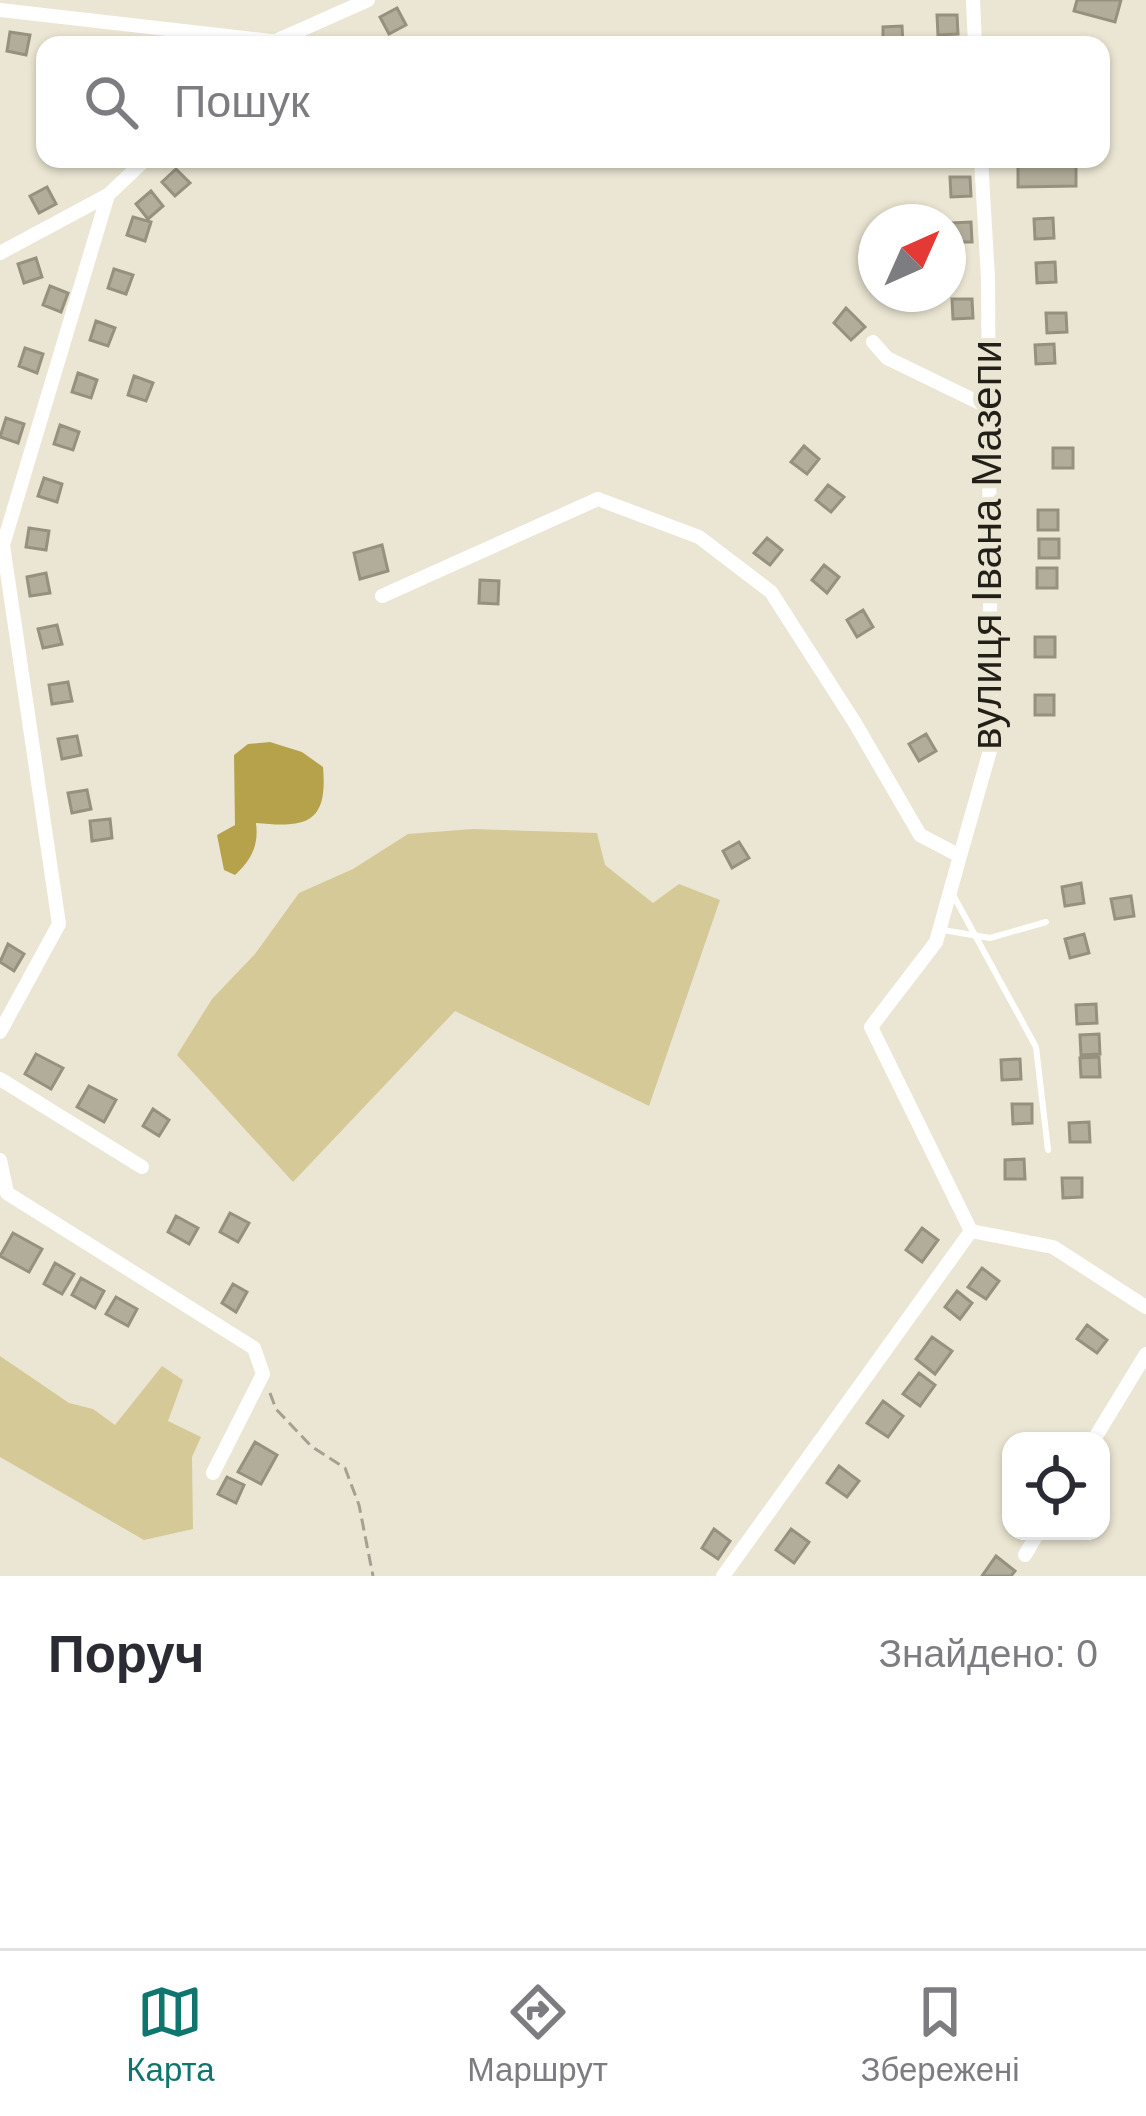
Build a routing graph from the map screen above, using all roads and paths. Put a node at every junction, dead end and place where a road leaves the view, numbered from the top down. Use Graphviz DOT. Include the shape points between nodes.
graph roads {
  1 [pos="368,0"];
  2 [pos="973,0"];
  3 [pos="0,10"];
  4 [pos="213,36"];
  5 [pos="286,36"];
  6 [pos="975,36"];
  7 [pos="136,168"];
  8 [pos="981,168"];
  9 [pos="108,195"];
  10 [pos="0,253"];
  11 [pos="873,342"];
  12 [pos="988,407"];
  13 [pos="382,596"];
  14 [pos="960,856"];
  15 [pos="950,890"];
  16 [pos="1046,922"];
  17 [pos="939,930"];
  18 [pos="978,936"];
  19 [pos="0,1032"];
  20 [pos="0,1078"];
  21 [pos="1048,1150"];
  22 [pos="0,1160"];
  23 [pos="142,1167"];
  24 [pos="970,1231"];
  25 [pos="1146,1307"];
  26 [pos="1146,1354"];
  27 [pos="263,1374"];
  28 [pos="1099,1432"];
  29 [pos="213,1474"];
  30 [pos="1033,1540"];
  31 [pos="1024,1555"];
  32 [pos="374,1576"];
  33 [pos="723,1576"];
  1 -- 5 [label="street"];
  2 -- 6 [label="street"];
  3 -- 4 [label="street"];
  7 -- 9 [label="street"];
  8 -- 12 [label="street, вулиця Івана Мазепи"];
  9 -- 10 [label="street"];
  9 -- 19 [label="street" via="3,545 59,924"];
  11 -- 12 [label="street" via="887,358"];
  12 -- 14 [label="street, вулиця Івана Мазепи" via="991,747"];
  13 -- 14 [label="street" via="598,499 699,537 771,592 920,835"];
  14 -- 15 [label="street, вулиця Івана Мазепи"];
  15 -- 17 [label="street, вулиця Івана Мазепи"];
  15 -- 18 [label="lane"];
  16 -- 18 [label="lane"];
  17 -- 18 [label="lane"];
  17 -- 24 [label="street, вулиця Івана Мазепи" via="871,1027"];
  18 -- 21 [label="lane" via="1036,1047"];
  20 -- 23 [label="street"];
  22 -- 27 [label="street" via="7,1193 254,1348"];
  24 -- 25 [label="street" via="1053,1247"];
  24 -- 33 [label="street"];
  26 -- 28 [label="street"];
  27 -- 29 [label="street"];
  27 -- 32 [label="path" via="276,1409 310,1447 345,1468"];
  30 -- 31 [label="street"];
}
